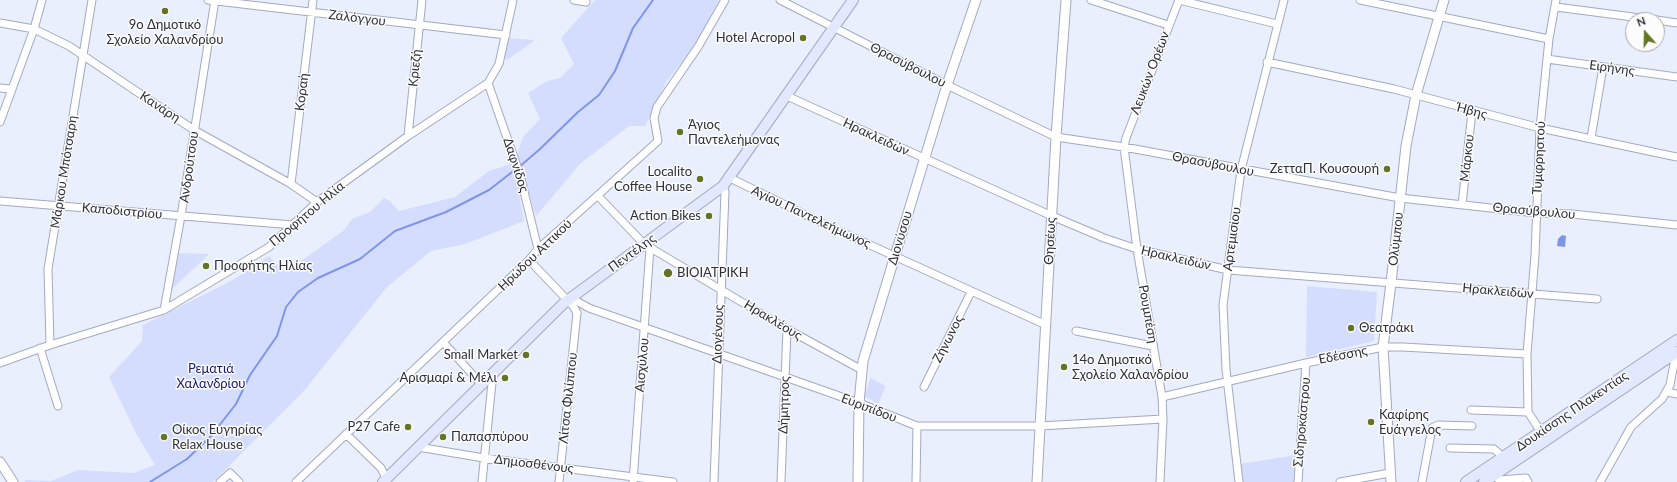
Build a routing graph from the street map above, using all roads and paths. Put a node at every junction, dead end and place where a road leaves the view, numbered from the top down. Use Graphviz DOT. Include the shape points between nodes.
graph roads {
  1 [pos="42,0"];
  2 [pos="92,0"];
  3 [pos="213,0"];
  4 [pos="313,0"];
  5 [pos="422,0"];
  6 [pos="513,0"];
  7 [pos="574,0"];
  8 [pos="725,0"];
  9 [pos="780,0"];
  10 [pos="853,0"];
  11 [pos="976,0"];
  12 [pos="1066,0"];
  13 [pos="1091,0"];
  14 [pos="1179,0"];
  15 [pos="1284,0"];
  16 [pos="1360,0"];
  17 [pos="1444,0"];
  18 [pos="586,2"];
  19 [pos="1556,4"];
  20 [pos="312,13"];
  21 [pos="1439,15"];
  22 [pos="1625,15"];
  23 [pos="1665,21"];
  24 [pos="0,23"];
  25 [pos="1677,23"];
  26 [pos="1278,24"];
  27 [pos="1168,25"];
  28 [pos="420,26"];
  29 [pos="834,28"];
  30 [pos="34,29"];
  31 [pos="506,36"];
  32 [pos="1549,39"];
  33 [pos="83,55"];
  34 [pos="1547,59"];
  35 [pos="1267,62"];
  36 [pos="1603,67"];
  37 [pos="1677,77"];
  38 [pos="488,83"];
  39 [pos="947,85"];
  40 [pos="0,88"];
  41 [pos="11,89"];
  42 [pos="1416,94"];
  43 [pos="787,96"];
  44 [pos="1472,111"];
  45 [pos="0,122"];
  46 [pos="1540,128"];
  47 [pos="194,130"];
  48 [pos="408,136"];
  49 [pos="1056,137"];
  50 [pos="1592,138"];
  51 [pos="1124,147"];
  52 [pos="1677,157"];
  53 [pos="924,159"];
  54 [pos="1241,170"];
  55 [pos="730,178"];
  56 [pos="291,184"];
  57 [pos="723,186"];
  58 [pos="598,196"];
  59 [pos="1400,198"];
  60 [pos="0,201"];
  61 [pos="317,202"];
  62 [pos="1462,204"];
  63 [pos="59,205"];
  64 [pos="1536,213"];
  65 [pos="181,216"];
  66 [pos="1052,216"];
  67 [pos="293,225"];
  68 [pos="1677,225"];
  69 [pos="647,246"];
  70 [pos="538,248"];
  71 [pos="1137,249"];
  72 [pos="895,256"];
  73 [pos="528,260"];
  74 [pos="1228,270"];
  75 [pos="1390,283"];
  76 [pos="720,288"];
  77 [pos="971,292"];
  78 [pos="1532,294"];
  79 [pos="1597,298"];
  80 [pos="569,299"];
  81 [pos="589,308"];
  82 [pos="164,310"];
  83 [pos="577,313"];
  84 [pos="1046,325"];
  85 [pos="645,327"];
  86 [pos="787,329"];
  87 [pos="1076,331"];
  88 [pos="1677,340"];
  89 [pos="443,342"];
  90 [pos="50,345"];
  91 [pos="1153,346"];
  92 [pos="1383,347"];
  93 [pos="40,348"];
  94 [pos="1676,353"];
  95 [pos="717,354"];
  96 [pos="1527,354"];
  97 [pos="0,363"];
  98 [pos="1306,363"];
  99 [pos="862,370"];
  100 [pos="493,373"];
  101 [pos="785,377"];
  102 [pos="1228,382"];
  103 [pos="482,385"];
  104 [pos="924,387"];
  105 [pos="1667,392"];
  106 [pos="1677,394"];
  107 [pos="1162,397"];
  108 [pos="859,403"];
  109 [pos="58,406"];
  110 [pos="1471,410"];
  111 [pos="1528,412"];
  112 [pos="1163,419"];
  113 [pos="917,426"];
  114 [pos="1040,426"];
  115 [pos="1472,426"];
  116 [pos="1541,432"];
  117 [pos="346,434"];
  118 [pos="418,447"];
  119 [pos="1450,448"];
  120 [pos="1503,457"];
  121 [pos="484,458"];
  122 [pos="0,462"];
  123 [pos="560,468"];
  124 [pos="1497,473"];
  125 [pos="1390,477"];
  126 [pos="633,480"];
  127 [pos="385,481"];
  128 [pos="12,482"];
  129 [pos="220,482"];
  130 [pos="239,482"];
  131 [pos="296,482"];
  132 [pos="482,482"];
  133 [pos="559,482"];
  134 [pos="674,482"];
  135 [pos="714,482"];
  136 [pos="781,482"];
  137 [pos="858,482"];
  138 [pos="916,482"];
  139 [pos="1037,482"];
  140 [pos="1160,482"];
  141 [pos="1239,482"];
  142 [pos="1298,482"];
  143 [pos="1340,482"];
  144 [pos="1422,482"];
  145 [pos="1466,482"];
  146 [pos="1484,482"];
  147 [pos="1528,482"];
  148 [pos="1600,482"];
  1 -- 30 [label="street"];
  2 -- 33 [label="street, Μάρκου Μπότσαρη"];
  3 -- 20 [label="street, Ζαλόγγου"];
  3 -- 47 [label="street, Ανδρούτσου"];
  4 -- 20 [label="street, Κοραή"];
  5 -- 28 [label="street, Κριεζή"];
  6 -- 31 [label="street"];
  7 -- 18 [label="street"];
  8 -- 58 [label="street, Ηρώδου Αττικού" via="698,47 657,107 654,118 658,141"];
  9 -- 29 [label="street, Θρασύβουλου"];
  10 -- 29 [label="main road, Πεντέλης"];
  11 -- 39 [label="street, Διονύσου"];
  12 -- 49 [label="street, Θησέως"];
  13 -- 27 [label="street"];
  14 -- 26 [label="street"];
  14 -- 27 [label="street, Λευκών Ορέων"];
  15 -- 26 [label="street, Αρτεμισίου"];
  16 -- 21 [label="street"];
  17 -- 21 [label="street, Ολύμπου"];
  19 -- 22 [label="street"];
  19 -- 32 [label="street, Τυμφρηστού"];
  20 -- 28 [label="street, Ζαλόγγου"];
  20 -- 56 [label="street, Κοραή"];
  21 -- 32 [label="street" via="1452,20"];
  21 -- 42 [label="street, Ολύμπου"];
  23 -- 25 [label="street"];
  24 -- 30 [label="street, Κανάρη"];
  26 -- 35 [label="street, Αρτεμισίου"];
  27 -- 51 [label="street, Λευκών Ορέων"];
  28 -- 31 [label="street, Ζαλόγγου"];
  28 -- 48 [label="street, Κριεζή"];
  29 -- 39 [label="street, Θρασύβουλου"];
  29 -- 43 [label="main road, Πεντέλης"];
  30 -- 33 [label="street, Κανάρη"];
  30 -- 41 [label="street"];
  31 -- 38 [label="street" via="498,64"];
  32 -- 34 [label="street, Τυμφρηστού"];
  33 -- 47 [label="street, Κανάρη"];
  33 -- 63 [label="street, Μάρκου Μπότσαρη"];
  34 -- 36 [label="street, Ειρήνης"];
  34 -- 46 [label="street, Τυμφρηστού"];
  35 -- 42 [label="street, Ήβης"];
  35 -- 54 [label="street, Αρτεμισίου"];
  36 -- 37 [label="street, Ειρήνης"];
  36 -- 50 [label="street"];
  38 -- 48 [label="street, Προφήτου Ηλία"];
  38 -- 70 [label="street, Δαφνίδος" via="520,175"];
  39 -- 49 [label="street, Θρασύβουλου"];
  39 -- 53 [label="street, Διονύσου"];
  40 -- 41 [label="street"];
  41 -- 45 [label="street"];
  42 -- 44 [label="street, Ήβης"];
  42 -- 59 [label="street, Ολύμπου"];
  43 -- 53 [label="street, Ηρακλειδών"];
  43 -- 55 [label="main road, Πεντέλης"];
  44 -- 46 [label="street, Ήβης"];
  44 -- 62 [label="street, Μάρκου"];
  46 -- 50 [label="street, Ήβης"];
  46 -- 64 [label="street, Τυμφρηστού"];
  47 -- 56 [label="street, Κανάρη"];
  47 -- 65 [label="street, Ανδρούτσου"];
  48 -- 61 [label="street, Προφήτου Ηλία"];
  49 -- 51 [label="street, Θρασύβουλου"];
  49 -- 66 [label="street, Θησέως"];
  50 -- 52 [label="street, Ήβης"];
  51 -- 54 [label="street, Θρασύβουλου"];
  51 -- 71 [label="street, Ρουμπέση"];
  53 -- 66 [label="street, Ηρακλειδών"];
  53 -- 72 [label="street, Διονύσου"];
  54 -- 59 [label="street, Θρασύβουλου"];
  54 -- 74 [label="street, Αρτεμισίου"];
  55 -- 57 [label="main road, Πεντέλης"];
  55 -- 72 [label="street, Αγίου Παντελεήμωνος" via="771,200"];
  56 -- 61 [label="street, Κανάρη"];
  57 -- 69 [label="main road, Πεντέλης"];
  57 -- 76 [label="street, Διογένους" via="725,192"];
  58 -- 69 [label="street, Ηρακλέους"];
  58 -- 70 [label="street, Ηρώδου Αττικού"];
  59 -- 62 [label="street, Θρασύβουλου"];
  59 -- 75 [label="street, Ολύμπου"];
  60 -- 63 [label="street, Καποδιστρίου"];
  61 -- 67 [label="street, Προφήτου Ηλία"];
  62 -- 64 [label="street, Θρασύβουλου"];
  63 -- 65 [label="street, Καποδιστρίου"];
  63 -- 90 [label="street, Μάρκου Μπότσαρη" via="48,269"];
  64 -- 68 [label="street, Θρασύβουλου" via="1572,214"];
  64 -- 78 [label="street, Τυμφρηστού"];
  65 -- 67 [label="street, Καποδιστρίου"];
  65 -- 82 [label="street, Ανδρούτσου"];
  66 -- 71 [label="street, Ηρακλειδών"];
  66 -- 84 [label="street, Θησέως"];
  67 -- 82 [label="street, Προφήτου Ηλία" via="260,253"];
  69 -- 76 [label="street, Ηρακλέους"];
  69 -- 80 [label="main road, Πεντέλης"];
  69 -- 85 [label="street, Αισχύλου"];
  70 -- 73 [label="street, Ηρώδου Αττικού"];
  71 -- 74 [label="street, Ηρακλειδών"];
  71 -- 91 [label="street, Ρουμπέση"];
  72 -- 77 [label="street, Αγίου Παντελεήμωνος"];
  72 -- 99 [label="street, Διονύσου"];
  73 -- 80 [label="street"];
  73 -- 89 [label="street, Ηρώδου Αττικού"];
  74 -- 75 [label="street, Ηρακλειδών"];
  74 -- 102 [label="street, Αρτεμισίου" via="1222,316"];
  75 -- 78 [label="street, Ηρακλειδών"];
  75 -- 92 [label="street, Ολύμπου"];
  76 -- 86 [label="street, Ηρακλέους"];
  76 -- 95 [label="street, Διογένους"];
  77 -- 84 [label="street, Αγίου Παντελεήμωνος"];
  77 -- 104 [label="street, Ζήνωνος"];
  78 -- 79 [label="street, Ηρακλειδών"];
  78 -- 96 [label="street, Τυμφρηστού"];
  80 -- 81 [label="street, Ευριπίδου"];
  80 -- 83 [label="street"];
  80 -- 100 [label="main road, Πεντέλης"];
  81 -- 83 [label="street"];
  81 -- 85 [label="street, Ευριπίδου"];
  82 -- 90 [label="street, Προφήτου Ηλία"];
  83 -- 123 [label="street, Λίτσα Φιλίππου"];
  84 -- 114 [label="street, Θησέως"];
  85 -- 95 [label="street, Ευριπίδου"];
  85 -- 126 [label="street, Αισχύλου"];
  86 -- 99 [label="street, Ηρακλέους"];
  86 -- 101 [label="street, Δήμητρος"];
  87 -- 91 [label="street"];
  88 -- 116 [label="main road, Δουκίσσης Πλακεντίας"];
  89 -- 103 [label="street"];
  89 -- 117 [label="street, Ηρώδου Αττικού"];
  90 -- 93 [label="street, Προφήτου Ηλία"];
  91 -- 107 [label="street, Ρουμπέση"];
  92 -- 96 [label="street, Εδέσσης"];
  92 -- 98 [label="street, Εδέσσης"];
  92 -- 125 [label="street, Ολύμπου"];
  93 -- 97 [label="street, Προφήτου Ηλία"];
  93 -- 109 [label="street"];
  94 -- 105 [label="street"];
  94 -- 124 [label="main road, Δουκίσσης Πλακεντίας"];
  95 -- 101 [label="street, Ευριπίδου"];
  95 -- 135 [label="street, Διογένους"];
  96 -- 111 [label="street, Τυμφρηστού"];
  98 -- 102 [label="street, Εδέσσης"];
  98 -- 142 [label="street, Σιδηροκάστρου"];
  99 -- 108 [label="street, Διονύσου"];
  100 -- 103 [label="main road, Πεντέλης"];
  100 -- 121 [label="street"];
  101 -- 108 [label="street, Ευριπίδου"];
  101 -- 136 [label="street, Δήμητρος"];
  102 -- 107 [label="street, Εδέσσης"];
  102 -- 141 [label="street, Αρτεμισίου"];
  103 -- 118 [label="main road, Πεντέλης"];
  105 -- 106 [label="street"];
  105 -- 148 [label="street" via="1631,427"];
  107 -- 112 [label="street, Ρουμπέση"];
  108 -- 113 [label="street, Ευριπίδου"];
  108 -- 137 [label="street, Διονύσου"];
  110 -- 111 [label="street"];
  111 -- 116 [label="street"];
  112 -- 114 [label="street, Ευριπίδου"];
  112 -- 140 [label="street, Ρουμπέση"];
  113 -- 114 [label="street, Ευριπίδου"];
  113 -- 138 [label="street"];
  114 -- 139 [label="street, Θησέως"];
  115 -- 144 [label="street" via="1438,425 1432,428"];
  116 -- 120 [label="main road, Δουκίσσης Πλακεντίας"];
  117 -- 127 [label="street" via="381,468"];
  117 -- 131 [label="street, Ηρώδου Αττικού"];
  118 -- 121 [label="street, Δημοσθένους"];
  118 -- 127 [label="main road, Πεντέλης"];
  119 -- 120 [label="street" via="1494,449"];
  120 -- 145 [label="main road, Δουκίσσης Πλακεντίας"];
  121 -- 123 [label="street, Δημοσθένους"];
  121 -- 132 [label="street"];
  122 -- 128 [label="street"];
  123 -- 126 [label="street, Δημοσθένους"];
  123 -- 133 [label="street, Λίτσα Φιλίππου"];
  124 -- 146 [label="main road, Δουκίσσης Πλακεντίας"];
  124 -- 147 [label="street" via="1495,475 1499,480 1526,478"];
  125 -- 143 [label="street"];
  126 -- 134 [label="street, Δημοσθένους"];
  129 -- 130 [label="street" via="230,473"];
}
